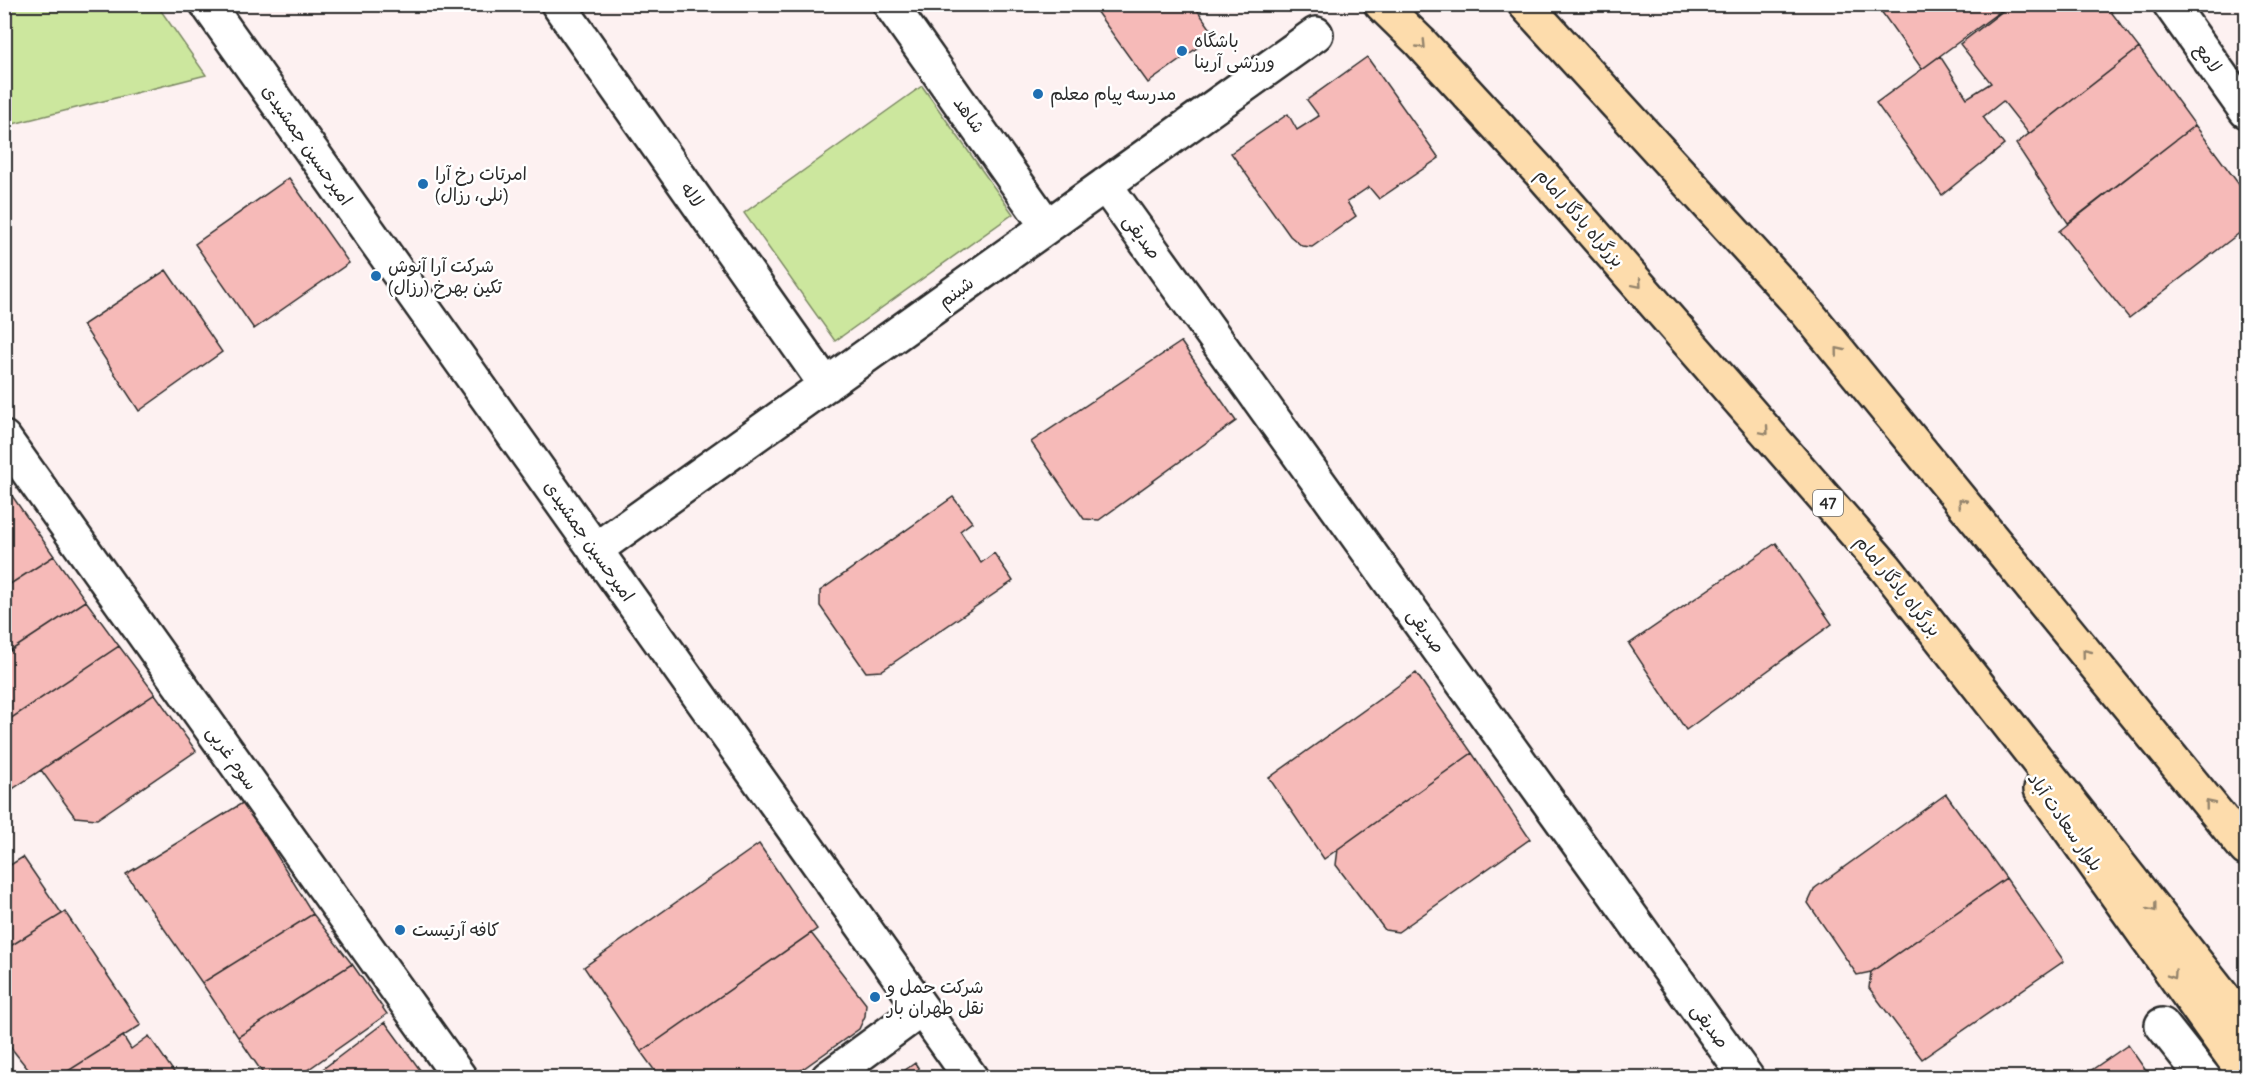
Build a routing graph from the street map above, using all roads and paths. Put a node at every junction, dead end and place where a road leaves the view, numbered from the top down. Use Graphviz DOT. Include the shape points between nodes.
graph roads {
  1 [pos="207,4"];
  2 [pos="558,4"];
  3 [pos="890,4"];
  4 [pos="1381,4"];
  5 [pos="1525,4"];
  6 [pos="2170,4"];
  7 [pos="1316,34"];
  8 [pos="2247,111"];
  9 [pos="1105,185"];
  10 [pos="1047,226"];
  11 [pos="826,385"];
  12 [pos="4,438"];
  13 [pos="595,550"];
  14 [pos="1885,567"];
  15 [pos="2247,849"];
  16 [pos="922,1009"];
  17 [pos="2162,1025"];
  18 [pos="2247,1026"];
  19 [pos="2247,1076"];
  20 [pos="460,1077"];
  21 [pos="828,1077"];
  22 [pos="971,1077"];
  23 [pos="1747,1077"];
  24 [pos="2204,1077"];
  1 -- 13 [label="street, امیرحسین جمشیدی"];
  2 -- 11 [label="street, لاله"];
  3 -- 10 [label="street, شاهد"];
  4 -- 14 [label="main road, بزرگراه یادگار امام / 47, one-way" via="1539,171"];
  15 -- 5 [label="main road, one-way" via="1805,310"];
  6 -- 8 [label="street, لامع"];
  7 -- 9 [label="street, شبنم"];
  9 -- 10 [label="street, شبنم"];
  9 -- 23 [label="street, صدیقی"];
  10 -- 11 [label="street, شبنم"];
  11 -- 13 [label="street, شبنم"];
  12 -- 20 [label="street, سوم غربی"];
  13 -- 16 [label="street, امیرحسین جمشیدی"];
  14 -- 18 [label="main road, بزرگراه یادگار امام / 47, one-way"];
  14 -- 19 [label="main road, بلوار سعادت آباد, one-way"];
  16 -- 21 [label="street"];
  16 -- 22 [label="street, امیرحسین جمشیدی"];
  17 -- 24 [label="street"];
}
